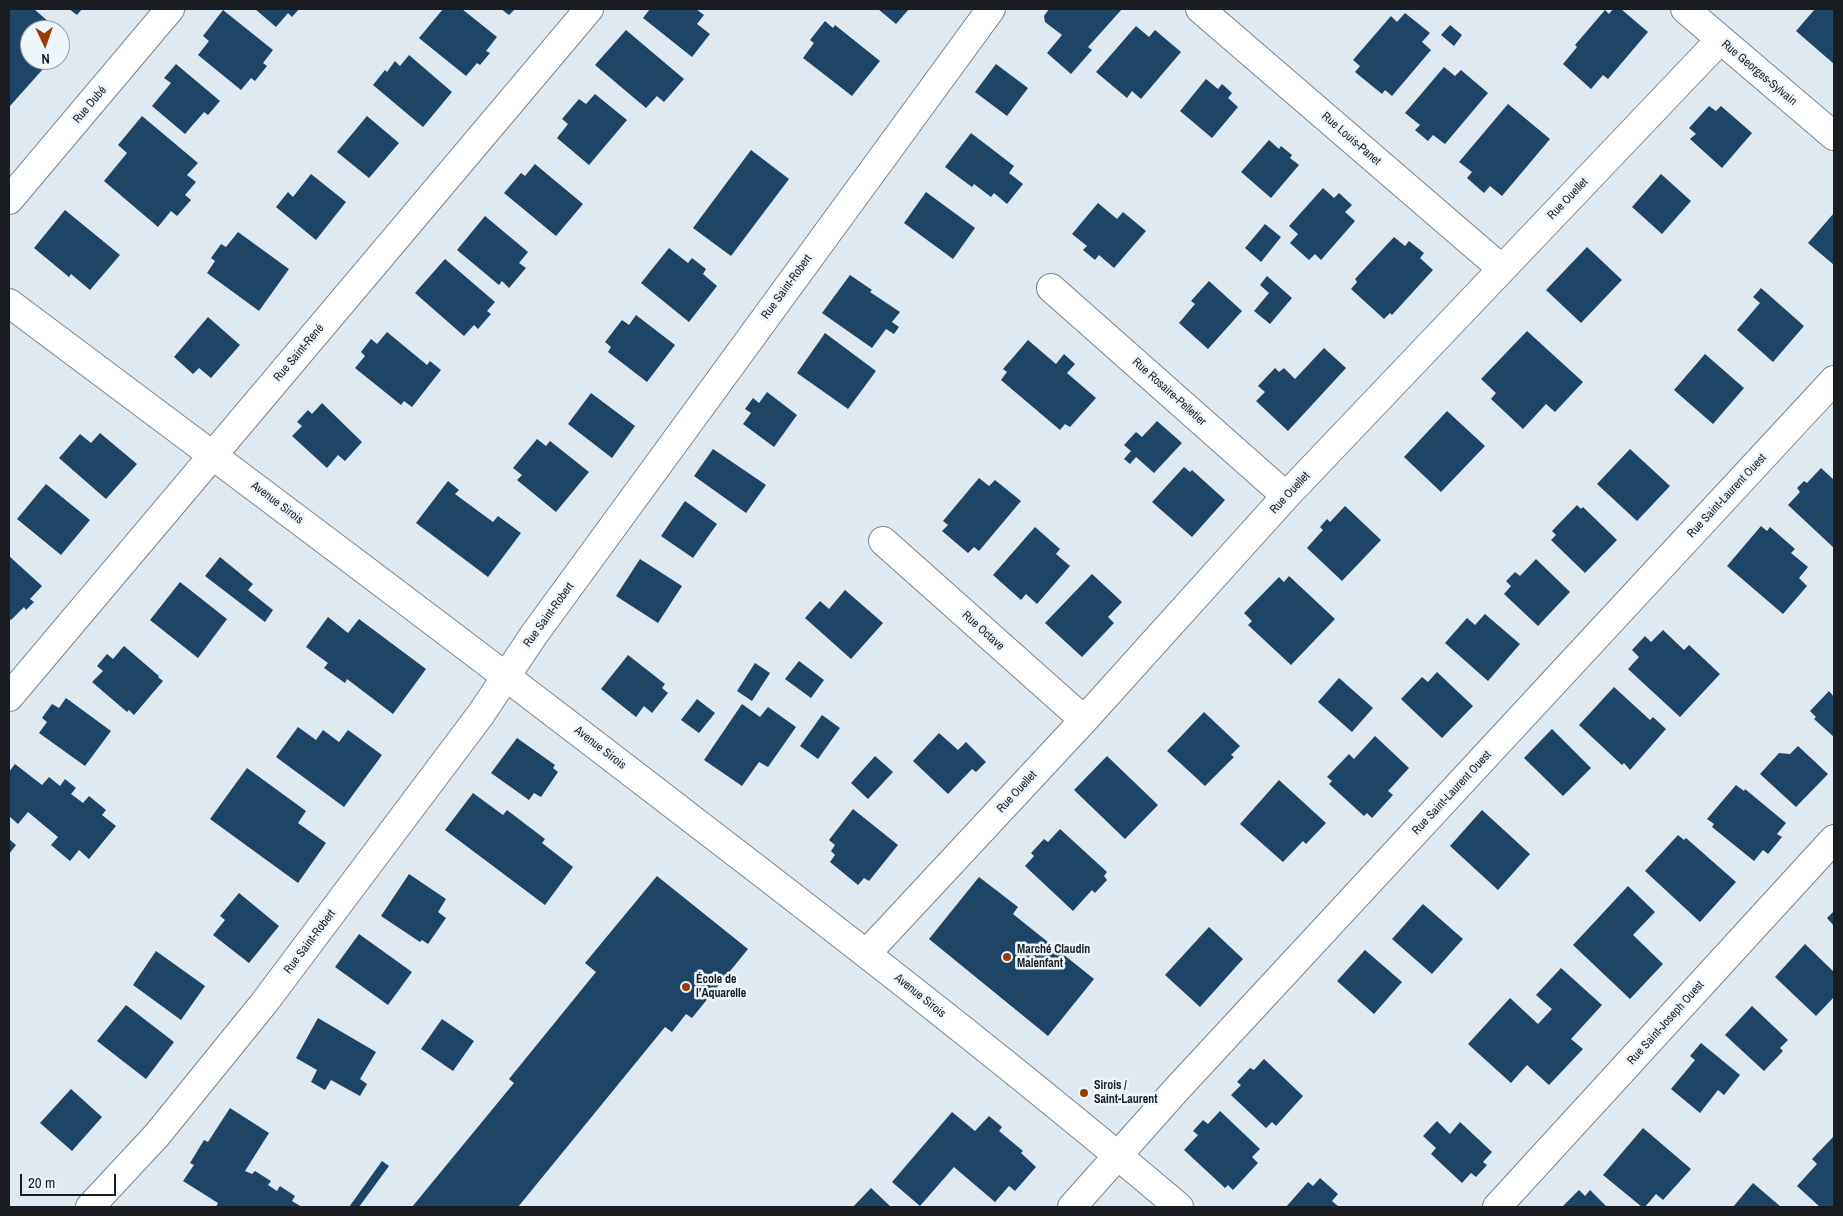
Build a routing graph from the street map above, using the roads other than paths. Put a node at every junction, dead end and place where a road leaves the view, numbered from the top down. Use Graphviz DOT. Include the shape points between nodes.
graph roads {
  1 [pos="170,9"];
  2 [pos="589,9"];
  3 [pos="991,9"];
  4 [pos="1200,9"];
  5 [pos="1685,9"];
  6 [pos="1720,40"];
  7 [pos="1834,136"];
  8 [pos="9,200"];
  9 [pos="1502,269"];
  10 [pos="1051,288"];
  11 [pos="9,304"];
  12 [pos="1834,380"];
  13 [pos="213,455"];
  14 [pos="1286,496"];
  15 [pos="883,541"];
  16 [pos="506,676"];
  17 [pos="9,697"];
  18 [pos="1084,720"];
  19 [pos="1834,840"];
  20 [pos="866,953"];
  21 [pos="1118,1156"];
  22 [pos="90,1207"];
  23 [pos="1072,1207"];
  24 [pos="1179,1207"];
  25 [pos="1497,1207"];
  1 -- 8 [label="street, Rue Dubé"];
  2 -- 13 [label="street, Rue Saint-René"];
  3 -- 16 [label="street, Rue Saint-Robert"];
  4 -- 9 [label="street, Rue Louis-Panet"];
  5 -- 6 [label="street, Rue Georges-Sylvain"];
  6 -- 7 [label="street, Rue Georges-Sylvain"];
  6 -- 9 [label="street, Rue Ouellet"];
  9 -- 14 [label="street, Rue Ouellet"];
  10 -- 14 [label="street, Rue Rosaire-Pelletier"];
  11 -- 13 [label="street, Avenue Sirois"];
  12 -- 21 [label="street, Rue Saint-Laurent Ouest"];
  13 -- 16 [label="street, Avenue Sirois"];
  13 -- 17 [label="street, Rue Saint-René"];
  14 -- 18 [label="street, Rue Ouellet"];
  15 -- 18 [label="street, Rue Octave"];
  16 -- 20 [label="street, Avenue Sirois"];
  16 -- 22 [label="street, Rue Saint-Robert" via="264,1004 157,1135"];
  18 -- 20 [label="street, Rue Ouellet"];
  19 -- 25 [label="street, Rue Saint-Joseph Ouest"];
  20 -- 21 [label="street, Avenue Sirois"];
  21 -- 23 [label="street, Rue Saint-Laurent Ouest"];
  21 -- 24 [label="street, Avenue Sirois"];
}
